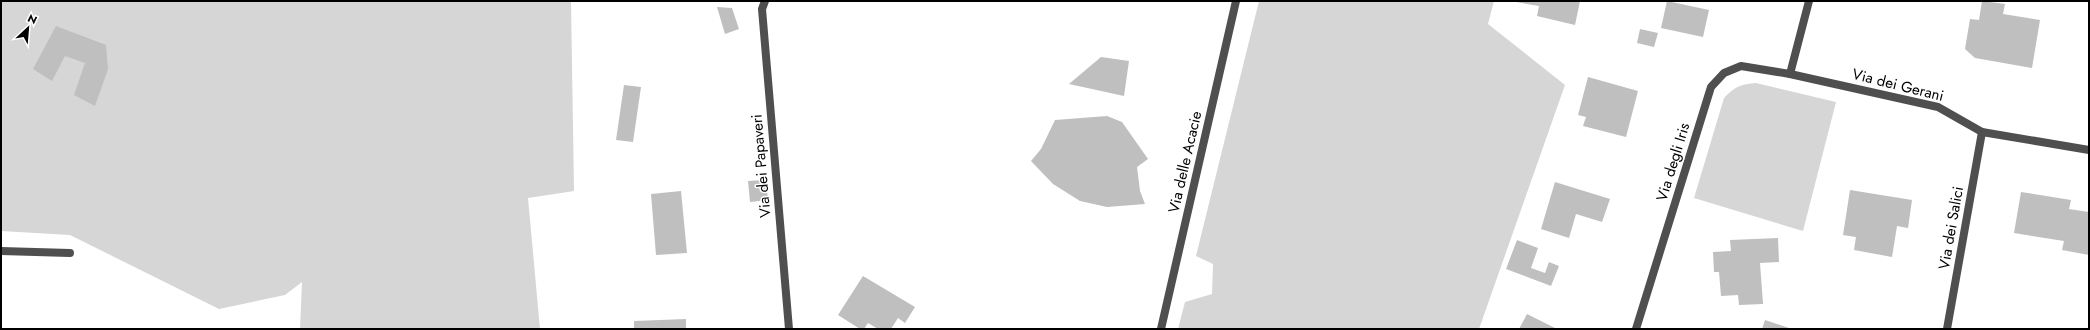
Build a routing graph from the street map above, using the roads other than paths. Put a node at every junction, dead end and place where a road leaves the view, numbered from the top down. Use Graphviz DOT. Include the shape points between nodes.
graph roads {
  1 [pos="765,1"];
  2 [pos="1236,1"];
  3 [pos="1809,1"];
  4 [pos="1790,74"];
  5 [pos="1982,132"];
  6 [pos="2089,150"];
  7 [pos="1,251"];
  8 [pos="70,253"];
  9 [pos="789,329"];
  10 [pos="1161,329"];
  11 [pos="1636,329"];
  12 [pos="1947,329"];
  1 -- 9 [label="street, Via dei Papaveri" via="762,9"];
  2 -- 10 [label="street, Via delle Acacie"];
  3 -- 4 [label="street"];
  4 -- 5 [label="street, Via dei Gerani" via="1938,107"];
  4 -- 11 [label="street, Via degli Iris" via="1741,66 1724,73 1711,87"];
  5 -- 6 [label="street, Via dei Gerani"];
  5 -- 12 [label="street, Via dei Salici"];
  7 -- 8 [label="street"];
}
